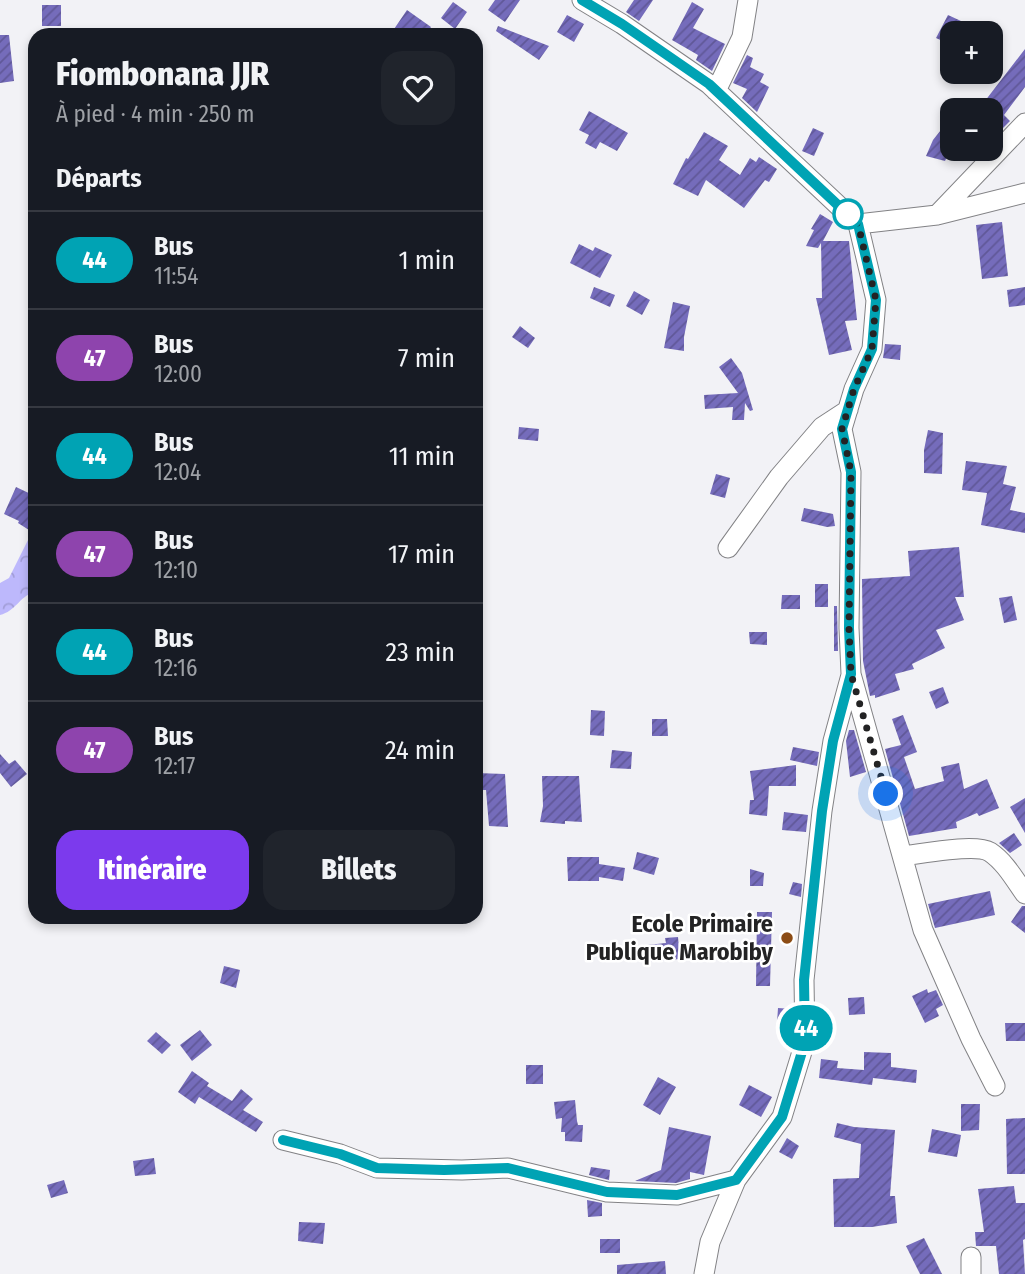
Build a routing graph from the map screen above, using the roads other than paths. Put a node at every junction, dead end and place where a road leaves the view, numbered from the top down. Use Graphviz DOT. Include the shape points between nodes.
graph roads {
  1 [pos="582,0"];
  2 [pos="748,0"];
  3 [pos="716,91"];
  4 [pos="1025,123"];
  5 [pos="1025,193"];
  6 [pos="937,215"];
  7 [pos="858,224"];
  8 [pos="848,410"];
  9 [pos="728,548"];
  10 [pos="851,674"];
  11 [pos="903,856"];
  12 [pos="1025,894"];
  13 [pos="995,1086"];
  14 [pos="283,1140"];
  15 [pos="736,1180"];
  16 [pos="704,1274"];
  1 -- 3 [label="street"];
  2 -- 3 [label="street" via="742,37"];
  3 -- 7 [label="street"];
  4 -- 6 [label="street"];
  5 -- 6 [label="street"];
  6 -- 7 [label="street"];
  7 -- 8 [label="street" via="876,300 872,349"];
  8 -- 9 [label="street" via="822,427"];
  8 -- 10 [label="street" via="842,429 851,472"];
  10 -- 11 [label="street"];
  10 -- 15 [label="street" via="833,741 822,811 804,980 805,1042 782,1117"];
  11 -- 12 [label="street" via="960,849 988,851"];
  11 -- 13 [label="street" via="923,930"];
  14 -- 15 [label="street" via="377,1168 508,1168 607,1192 677,1195"];
  15 -- 16 [label="street" via="710,1242"];
}
